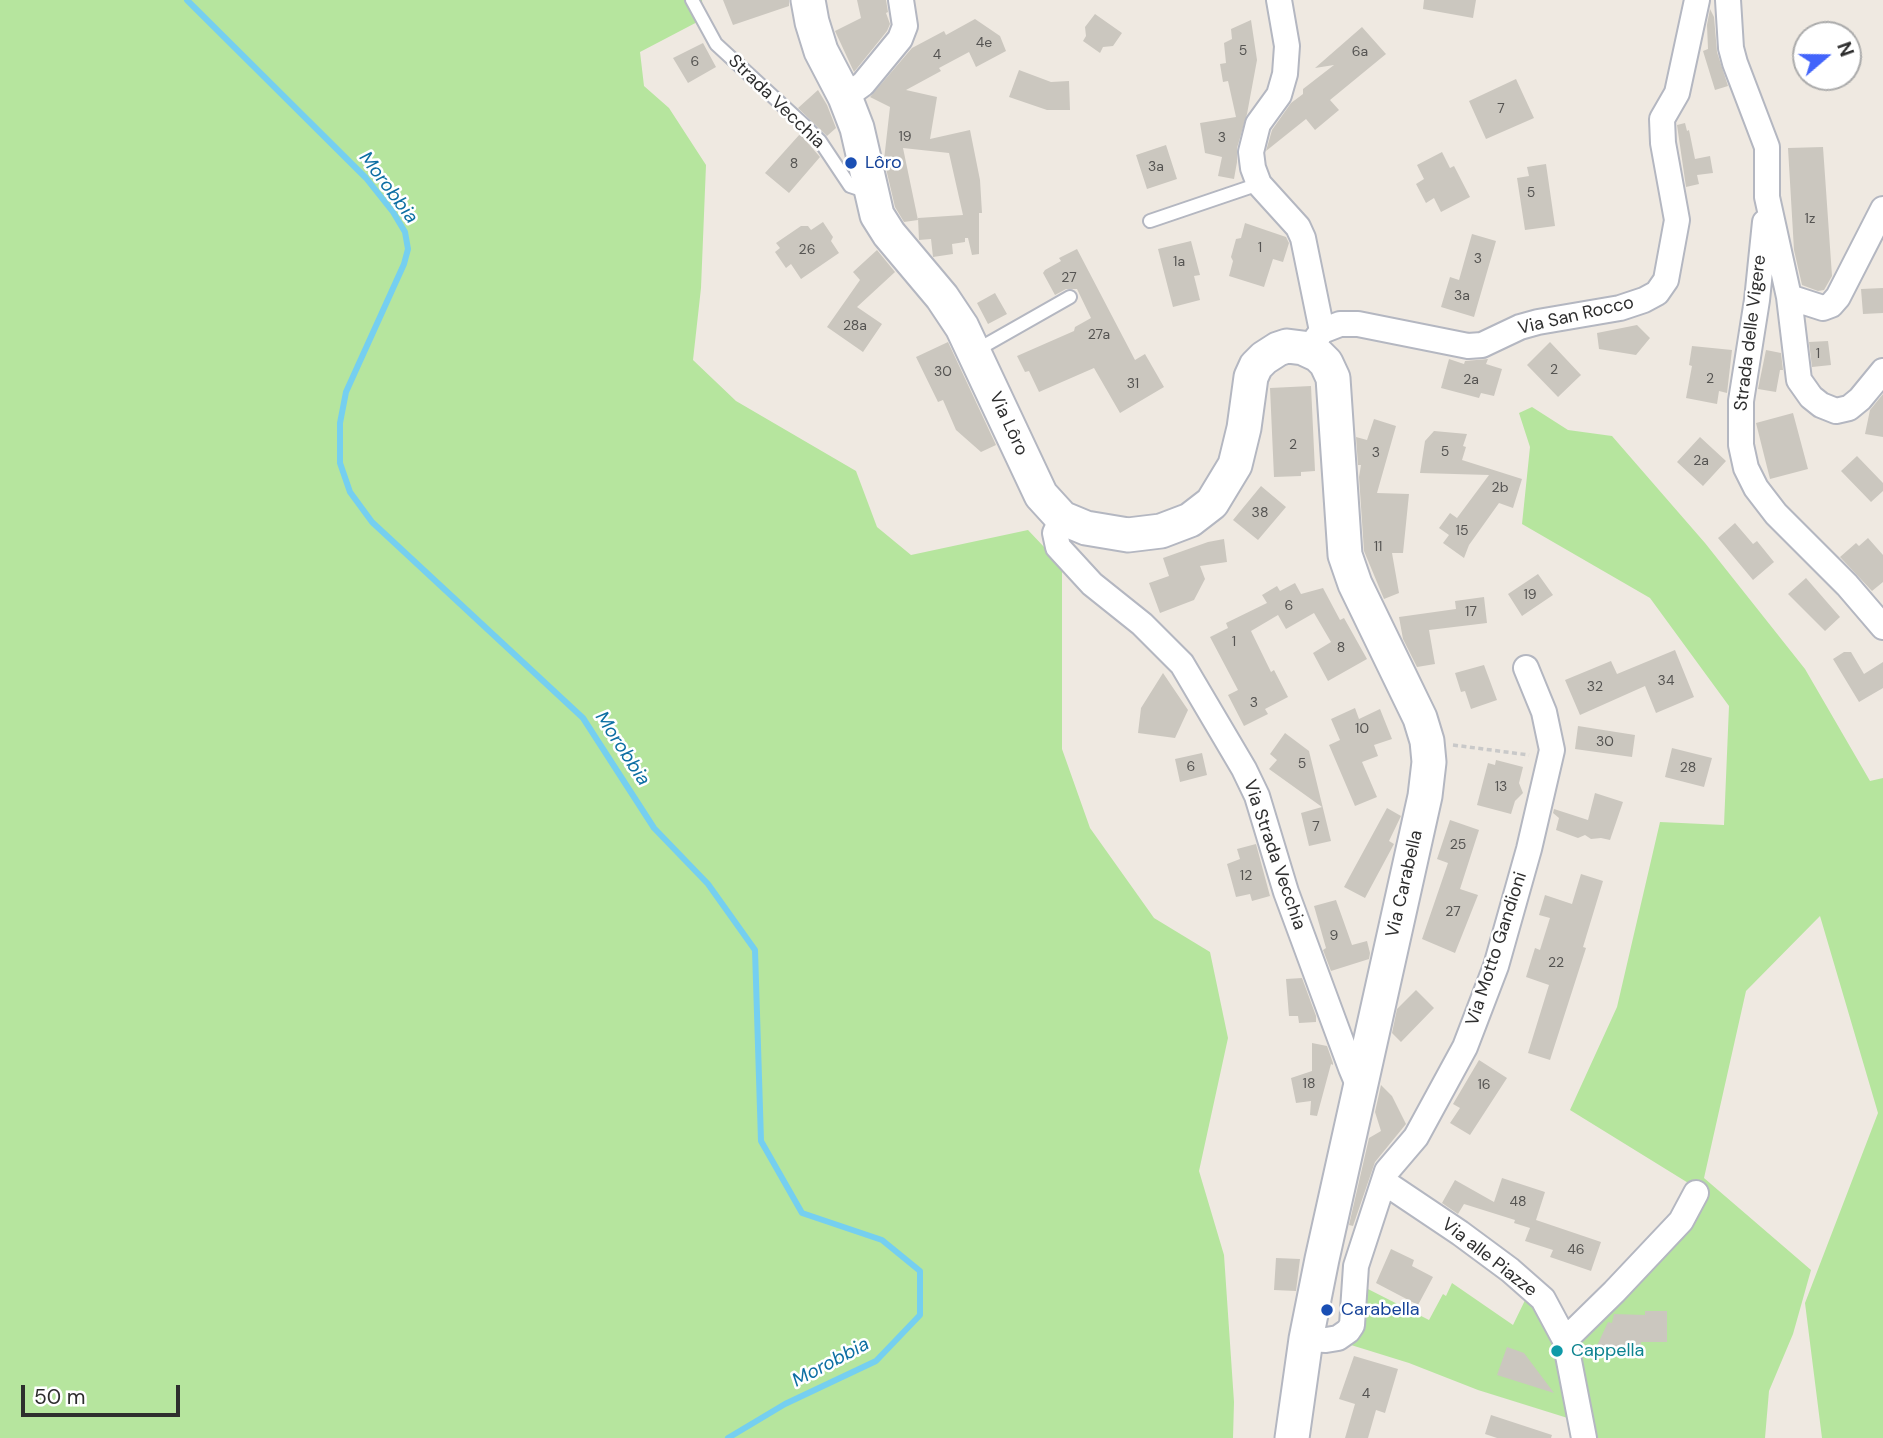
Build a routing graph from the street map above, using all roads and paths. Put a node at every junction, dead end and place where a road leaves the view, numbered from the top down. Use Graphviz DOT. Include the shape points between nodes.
graph roads {
  1 [pos="692,0"];
  2 [pos="808,0"];
  3 [pos="901,0"];
  4 [pos="1279,0"];
  5 [pos="1697,0"];
  6 [pos="1728,0"];
  7 [pos="845,97"];
  8 [pos="1259,184"];
  9 [pos="870,193"];
  10 [pos="1767,197"];
  11 [pos="1883,209"];
  12 [pos="1150,221"];
  13 [pos="1070,297"];
  14 [pos="1789,298"];
  15 [pos="1315,340"];
  16 [pos="974,351"];
  17 [pos="1883,371"];
  18 [pos="1062,518"];
  19 [pos="1883,627"];
  20 [pos="1526,668"];
  21 [pos="1427,741"];
  22 [pos="1550,758"];
  23 [pos="1359,1087"];
  24 [pos="1384,1182"];
  25 [pos="1696,1193"];
  26 [pos="1306,1339"];
  27 [pos="1565,1340"];
  28 [pos="1292,1438"];
  29 [pos="1584,1438"];
  1 -- 9 [label="lane, Strada Vecchia" via="716,44 813,134 850,186"];
  2 -- 7 [label="street, Via Lôro" via="821,51"];
  3 -- 7 [label="street" via="905,26 900,39 863,84"];
  4 -- 8 [label="street" via="1287,46 1285,74 1279,95 1258,124 1251,152"];
  5 -- 15 [label="street, Via San Rocco" via="1677,93 1661,119 1677,220 1666,280 1657,293 1620,307 1538,321 1482,345 1358,324 1340,324"];
  6 -- 10 [label="street" via="1735,63 1767,147"];
  7 -- 9 [label="street, Via Lôro" via="857,128"];
  8 -- 12 [label="lane"];
  8 -- 15 [label="street" via="1303,238"];
  9 -- 16 [label="street, Via Lôro" via="882,225 942,297"];
  10 -- 14 [label="street"];
  10 -- 19 [label="street, Strada delle Vigere" via="1758,300 1741,401 1746,468 1776,514"];
  11 -- 14 [label="street" via="1831,305 1823,308"];
  13 -- 16 [label="lane"];
  14 -- 17 [label="street" via="1797,371 1804,388 1821,405 1836,411 1849,408"];
  15 -- 18 [label="street, Via Lôro" via="1278,349 1256,366 1235,465 1221,491 1190,520 1161,531 1128,535 1097,531"];
  15 -- 21 [label="street, Via Carabella" via="1333,378 1348,568"];
  16 -- 18 [label="street, Via Lôro" via="1041,495"];
  18 -- 23 [label="street, Via Strada Vecchia" via="1055,533 1058,547 1092,584 1182,664 1244,769"];
  20 -- 22 [label="street, Via Motto Gandioni" via="1544,712"];
  21 -- 22 [label="path"];
  21 -- 23 [label="street, Via Carabella" via="1425,796"];
  22 -- 24 [label="street, Via Motto Gandioni" via="1496,966 1465,1047 1416,1137 1392,1163"];
  23 -- 26 [label="street, Via Carabella"];
  24 -- 26 [label="street, Via Motto Gandioni" via="1356,1266 1352,1325 1338,1338"];
  24 -- 27 [label="street, Via alle Piazze" via="1460,1233 1543,1299"];
  25 -- 27 [label="street" via="1681,1221"];
  26 -- 28 [label="street, Via Carabella"];
  27 -- 29 [label="street, Via alle Piazze"];
}
